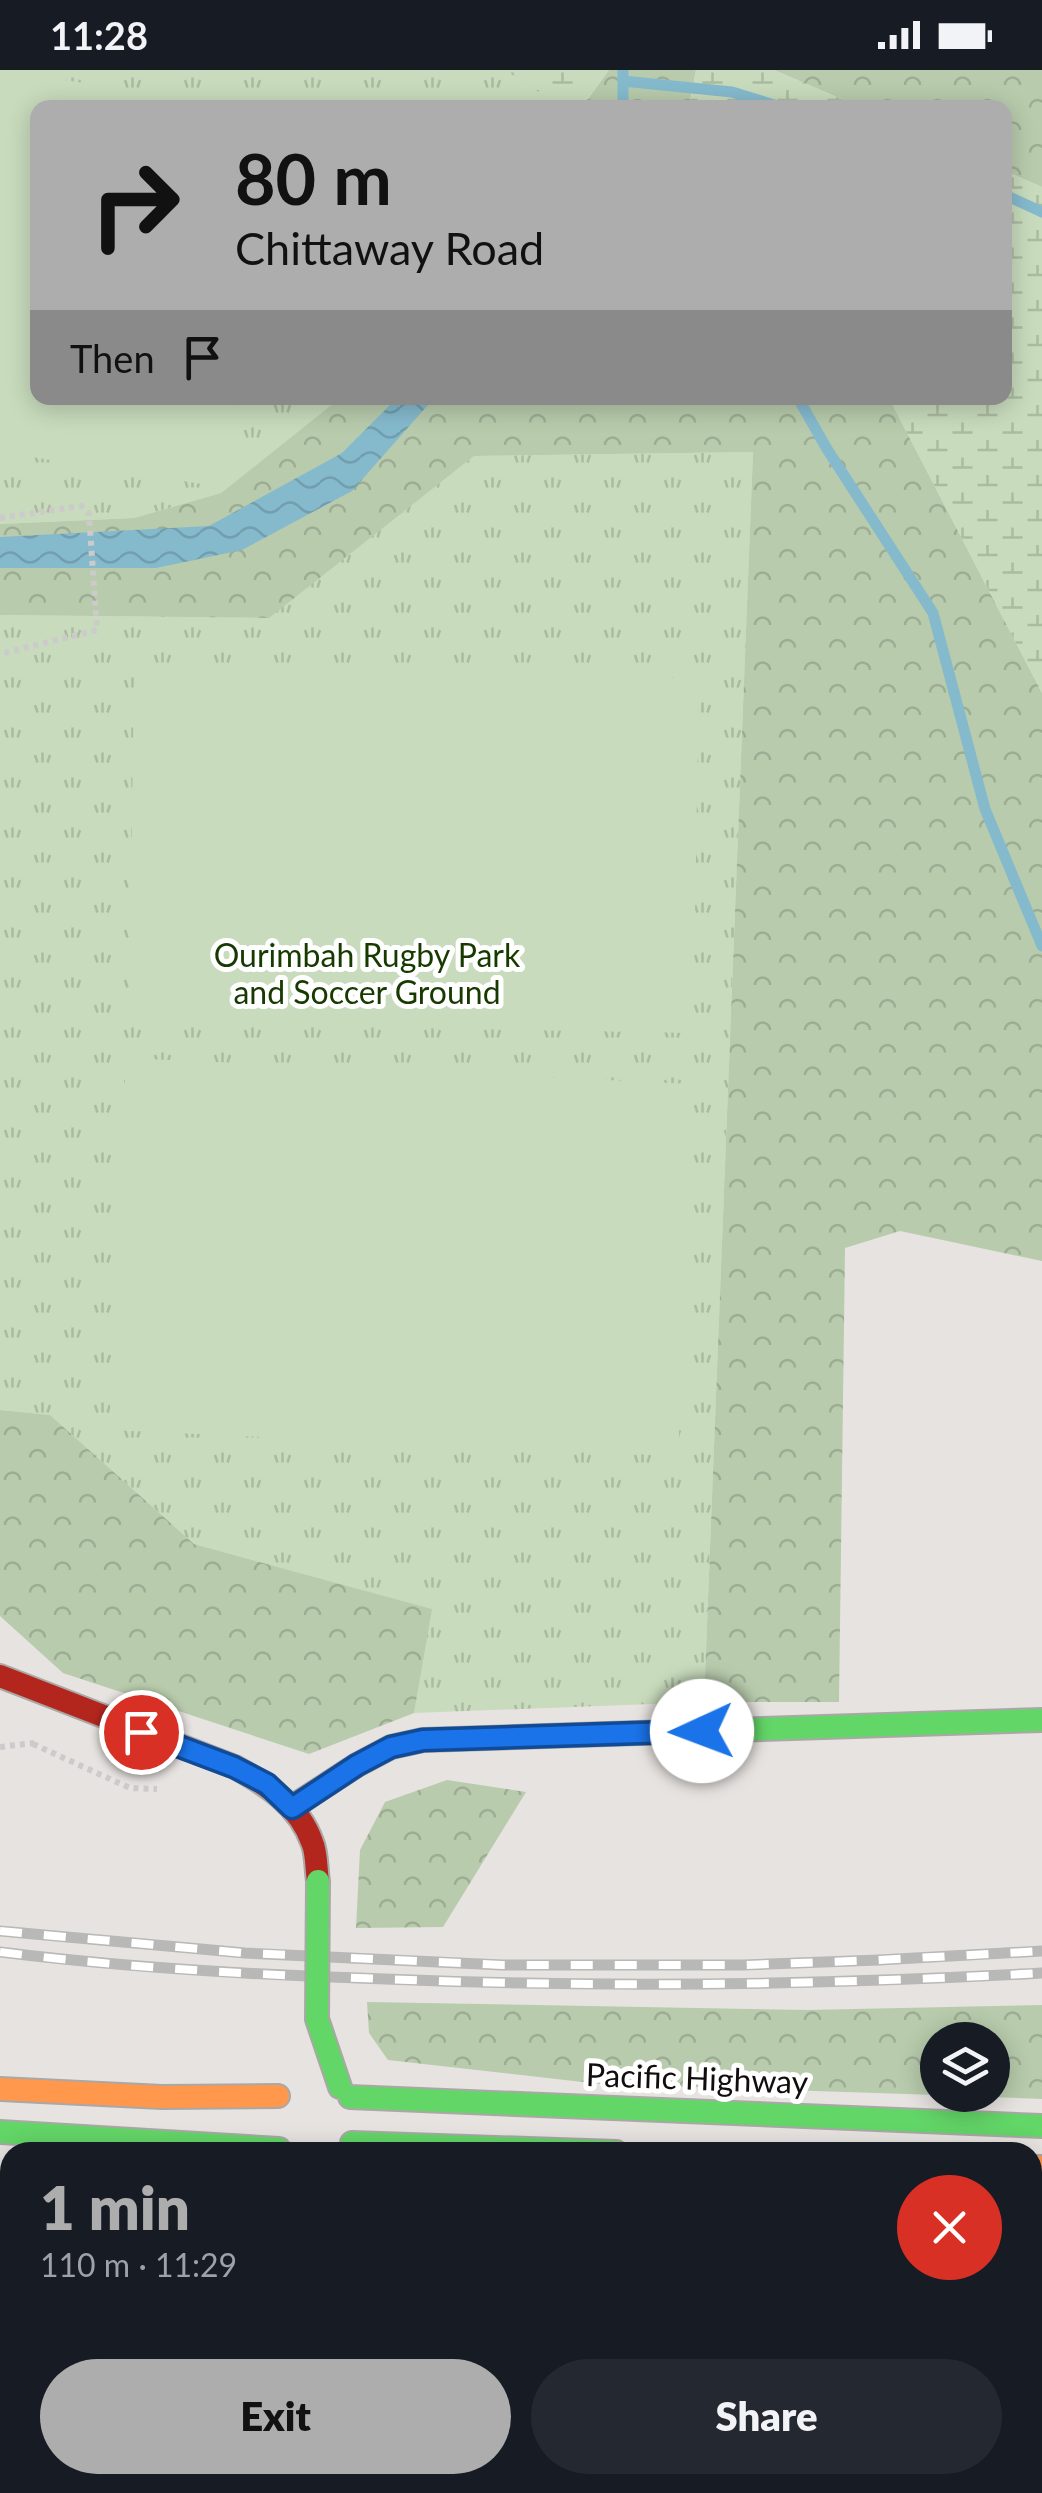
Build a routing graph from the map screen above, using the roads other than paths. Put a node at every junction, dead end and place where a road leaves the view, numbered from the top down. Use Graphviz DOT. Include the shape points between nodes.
graph roads {
  1 [pos="0,1676"];
  2 [pos="1042,1720"];
  3 [pos="292,1808"];
  4 [pos="318,2019"];
  5 [pos="304,2052"];
  6 [pos="294,2086"];
  7 [pos="0,2089"];
  8 [pos="345,2092"];
  9 [pos="1042,2126"];
  10 [pos="0,2132"];
  11 [pos="148,2142"];
  12 [pos="276,2142"];
  13 [pos="350,2142"];
  1 -- 3 [label="main road" via="234,1767 267,1784"];
  2 -- 3 [label="main road" via="423,1740 391,1747"];
  3 -- 4 [label="main road, bridge" via="313,1843 318,1881"];
  4 -- 5 [label="main road"];
  4 -- 8 [label="main road"];
  6 -- 7 [label="main road" via="195,2098"];
  6 -- 8 [label="main road, Pacific Highway" via="329,2081"];
  6 -- 12 [label="main road" via="270,2120"];
  8 -- 9 [label="main road, Pacific Highway"];
  8 -- 13 [label="main road" via="356,2111"];
  10 -- 11 [label="main road"];
}
